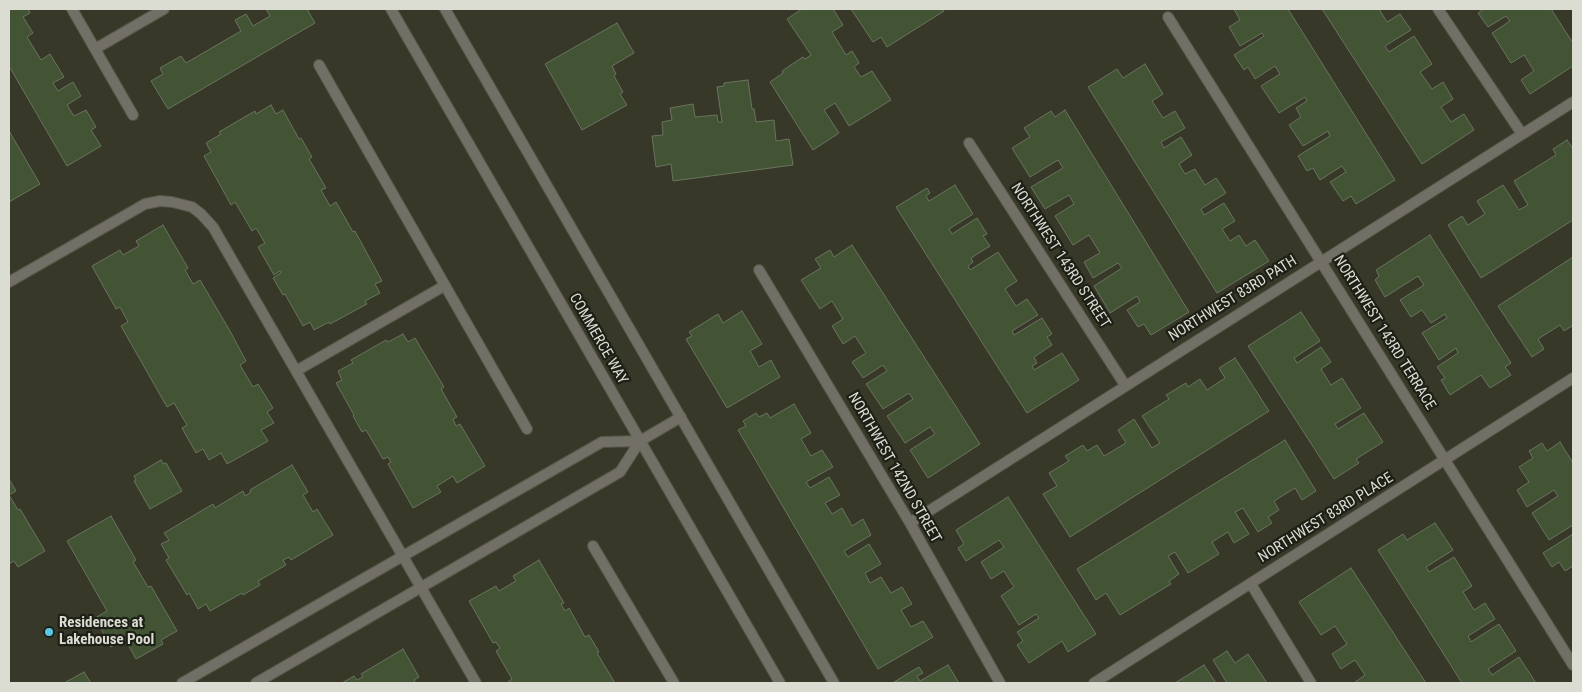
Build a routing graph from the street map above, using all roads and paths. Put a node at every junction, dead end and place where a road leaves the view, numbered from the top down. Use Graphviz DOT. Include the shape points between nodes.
graph roads {
  1 [pos="72,9"];
  2 [pos="164,9"];
  3 [pos="391,9"];
  4 [pos="445,9"];
  5 [pos="1438,9"];
  6 [pos="1168,17"];
  7 [pos="95,49"];
  8 [pos="319,65"];
  9 [pos="1573,102"];
  10 [pos="133,115"];
  11 [pos="1522,134"];
  12 [pos="969,143"];
  13 [pos="1321,261"];
  14 [pos="759,270"];
  15 [pos="9,282"];
  16 [pos="444,286"];
  17 [pos="296,371"];
  18 [pos="1573,378"];
  19 [pos="1125,386"];
  20 [pos="680,418"];
  21 [pos="527,429"];
  22 [pos="640,441"];
  23 [pos="1446,460"];
  24 [pos="910,523"];
  25 [pos="593,546"];
  26 [pos="402,556"];
  27 [pos="1251,584"];
  28 [pos="421,587"];
  29 [pos="1573,665"];
  30 [pos="182,683"];
  31 [pos="256,683"];
  32 [pos="476,683"];
  33 [pos="674,683"];
  34 [pos="780,683"];
  35 [pos="834,683"];
  36 [pos="1000,683"];
  37 [pos="1094,683"];
  38 [pos="1311,683"];
  1 -- 7 [label="street"];
  2 -- 7 [label="street"];
  3 -- 22 [label="street, COMMERCE WAY"];
  4 -- 20 [label="street"];
  5 -- 11 [label="street"];
  6 -- 13 [label="street, NORTHWEST 143RD TERRACE"];
  7 -- 10 [label="street"];
  8 -- 16 [label="street"];
  9 -- 11 [label="street, NORTHWEST 83RD PATH"];
  11 -- 13 [label="street, NORTHWEST 83RD PATH"];
  12 -- 19 [label="street, NORTHWEST 143RD STREET"];
  13 -- 19 [label="street, NORTHWEST 83RD PATH"];
  13 -- 23 [label="street, NORTHWEST 143RD TERRACE"];
  14 -- 24 [label="street, NORTHWEST 142ND STREET"];
  15 -- 17 [label="street" via="145,204 166,202 187,206 201,214 213,227"];
  16 -- 17 [label="street"];
  16 -- 21 [label="street"];
  17 -- 26 [label="street"];
  18 -- 23 [label="street, NORTHWEST 83RD PLACE"];
  19 -- 24 [label="street, NORTHWEST 83RD PATH"];
  20 -- 22 [label="street"];
  20 -- 35 [label="street"];
  22 -- 26 [label="street" via="602,442"];
  22 -- 28 [label="street" via="620,472"];
  22 -- 34 [label="street, COMMERCE WAY"];
  23 -- 27 [label="street, NORTHWEST 83RD PLACE"];
  23 -- 29 [label="street, NORTHWEST 143RD TERRACE"];
  24 -- 36 [label="street, NORTHWEST 142ND STREET"];
  25 -- 33 [label="street"];
  26 -- 28 [label="street"];
  26 -- 30 [label="street"];
  27 -- 37 [label="street, NORTHWEST 83RD PLACE"];
  27 -- 38 [label="street"];
  28 -- 31 [label="street"];
  28 -- 32 [label="street"];
}
